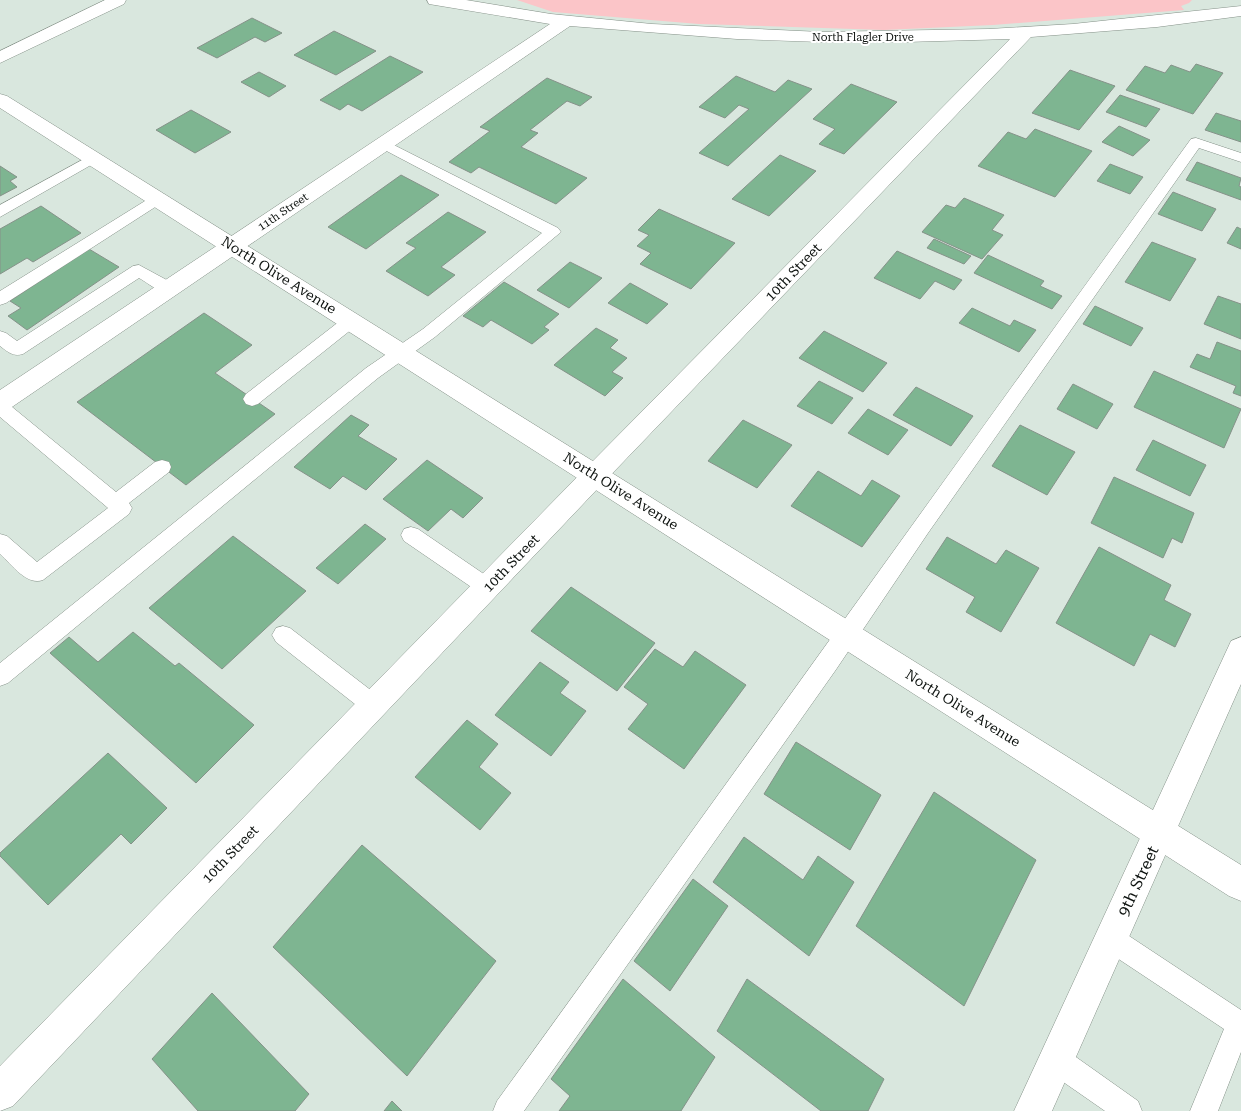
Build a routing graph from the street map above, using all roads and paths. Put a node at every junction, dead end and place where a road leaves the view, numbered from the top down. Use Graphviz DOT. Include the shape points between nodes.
graph roads {
  1 [pos="436,0"];
  2 [pos="108,2"];
  3 [pos="483,4"];
  4 [pos="1241,11"];
  5 [pos="566,21"];
  6 [pos="1024,34"];
  7 [pos="0,58"];
  8 [pos="0,100"];
  9 [pos="384,144"];
  10 [pos="93,158"];
  11 [pos="1241,158"];
  12 [pos="158,199"];
  13 [pos="0,212"];
  14 [pos="233,246"];
  15 [pos="170,289"];
  16 [pos="0,299"];
  17 [pos="351,321"];
  18 [pos="0,337"];
  19 [pos="402,353"];
  20 [pos="252,399"];
  21 [pos="0,402"];
  22 [pos="0,407"];
  23 [pos="162,467"];
  24 [pos="595,475"];
  25 [pos="115,503"];
  26 [pos="411,535"];
  27 [pos="0,542"];
  28 [pos="487,587"];
  29 [pos="283,635"];
  30 [pos="847,635"];
  31 [pos="1241,650"];
  32 [pos="0,676"];
  33 [pos="373,705"];
  34 [pos="1160,833"];
  35 [pos="1241,884"];
  36 [pos="1111,939"];
  37 [pos="1056,1060"];
  38 [pos="0,1093"];
  39 [pos="507,1111"];
  40 [pos="1033,1111"];
  41 [pos="1128,1111"];
  42 [pos="1204,1111"];
  1 -- 3 [label="street, North Flagler Drive"];
  2 -- 7 [label="street"];
  3 -- 5 [label="street, North Flagler Drive"];
  4 -- 6 [label="street, North Flagler Drive" via="1110,28"];
  5 -- 6 [label="street, North Flagler Drive" via="752,35 844,38"];
  5 -- 9 [label="street, 11th Street"];
  6 -- 24 [label="street, 10th Street"];
  8 -- 10 [label="street, North Olive Avenue"];
  9 -- 14 [label="street, 11th Street"];
  9 -- 19 [label="lane" via="553,232"];
  10 -- 12 [label="street, North Olive Avenue"];
  10 -- 13 [label="lane"];
  11 -- 30 [label="lane" via="1196,142"];
  12 -- 14 [label="street, North Olive Avenue"];
  12 -- 16 [label="lane"];
  14 -- 15 [label="street, 11th Street"];
  14 -- 17 [label="street, North Olive Avenue"];
  15 -- 18 [label="lane" via="139,270 18,350"];
  15 -- 21 [label="street, 11th Street"];
  17 -- 19 [label="street, North Olive Avenue"];
  17 -- 20 [label="lane"];
  19 -- 24 [label="street, North Olive Avenue"];
  19 -- 32 [label="lane" via="372,372"];
  22 -- 25 [label="lane"];
  23 -- 25 [label="lane"];
  24 -- 28 [label="street, 10th Street"];
  24 -- 30 [label="street, North Olive Avenue"];
  25 -- 27 [label="lane" via="122,508 36,574"];
  26 -- 28 [label="lane"];
  28 -- 33 [label="street, 10th Street"];
  29 -- 33 [label="lane"];
  30 -- 34 [label="street, North Olive Avenue"];
  30 -- 39 [label="lane"];
  31 -- 34 [label="street, 9th Street"];
  33 -- 38 [label="street, 10th Street"];
  34 -- 35 [label="street, North Olive Avenue"];
  34 -- 36 [label="street, 9th Street"];
  36 -- 37 [label="street, 9th Street"];
  36 -- 42 [label="lane" via="1239,1024"];
  37 -- 40 [label="street, 9th Street"];
  37 -- 41 [label="lane"];
}
